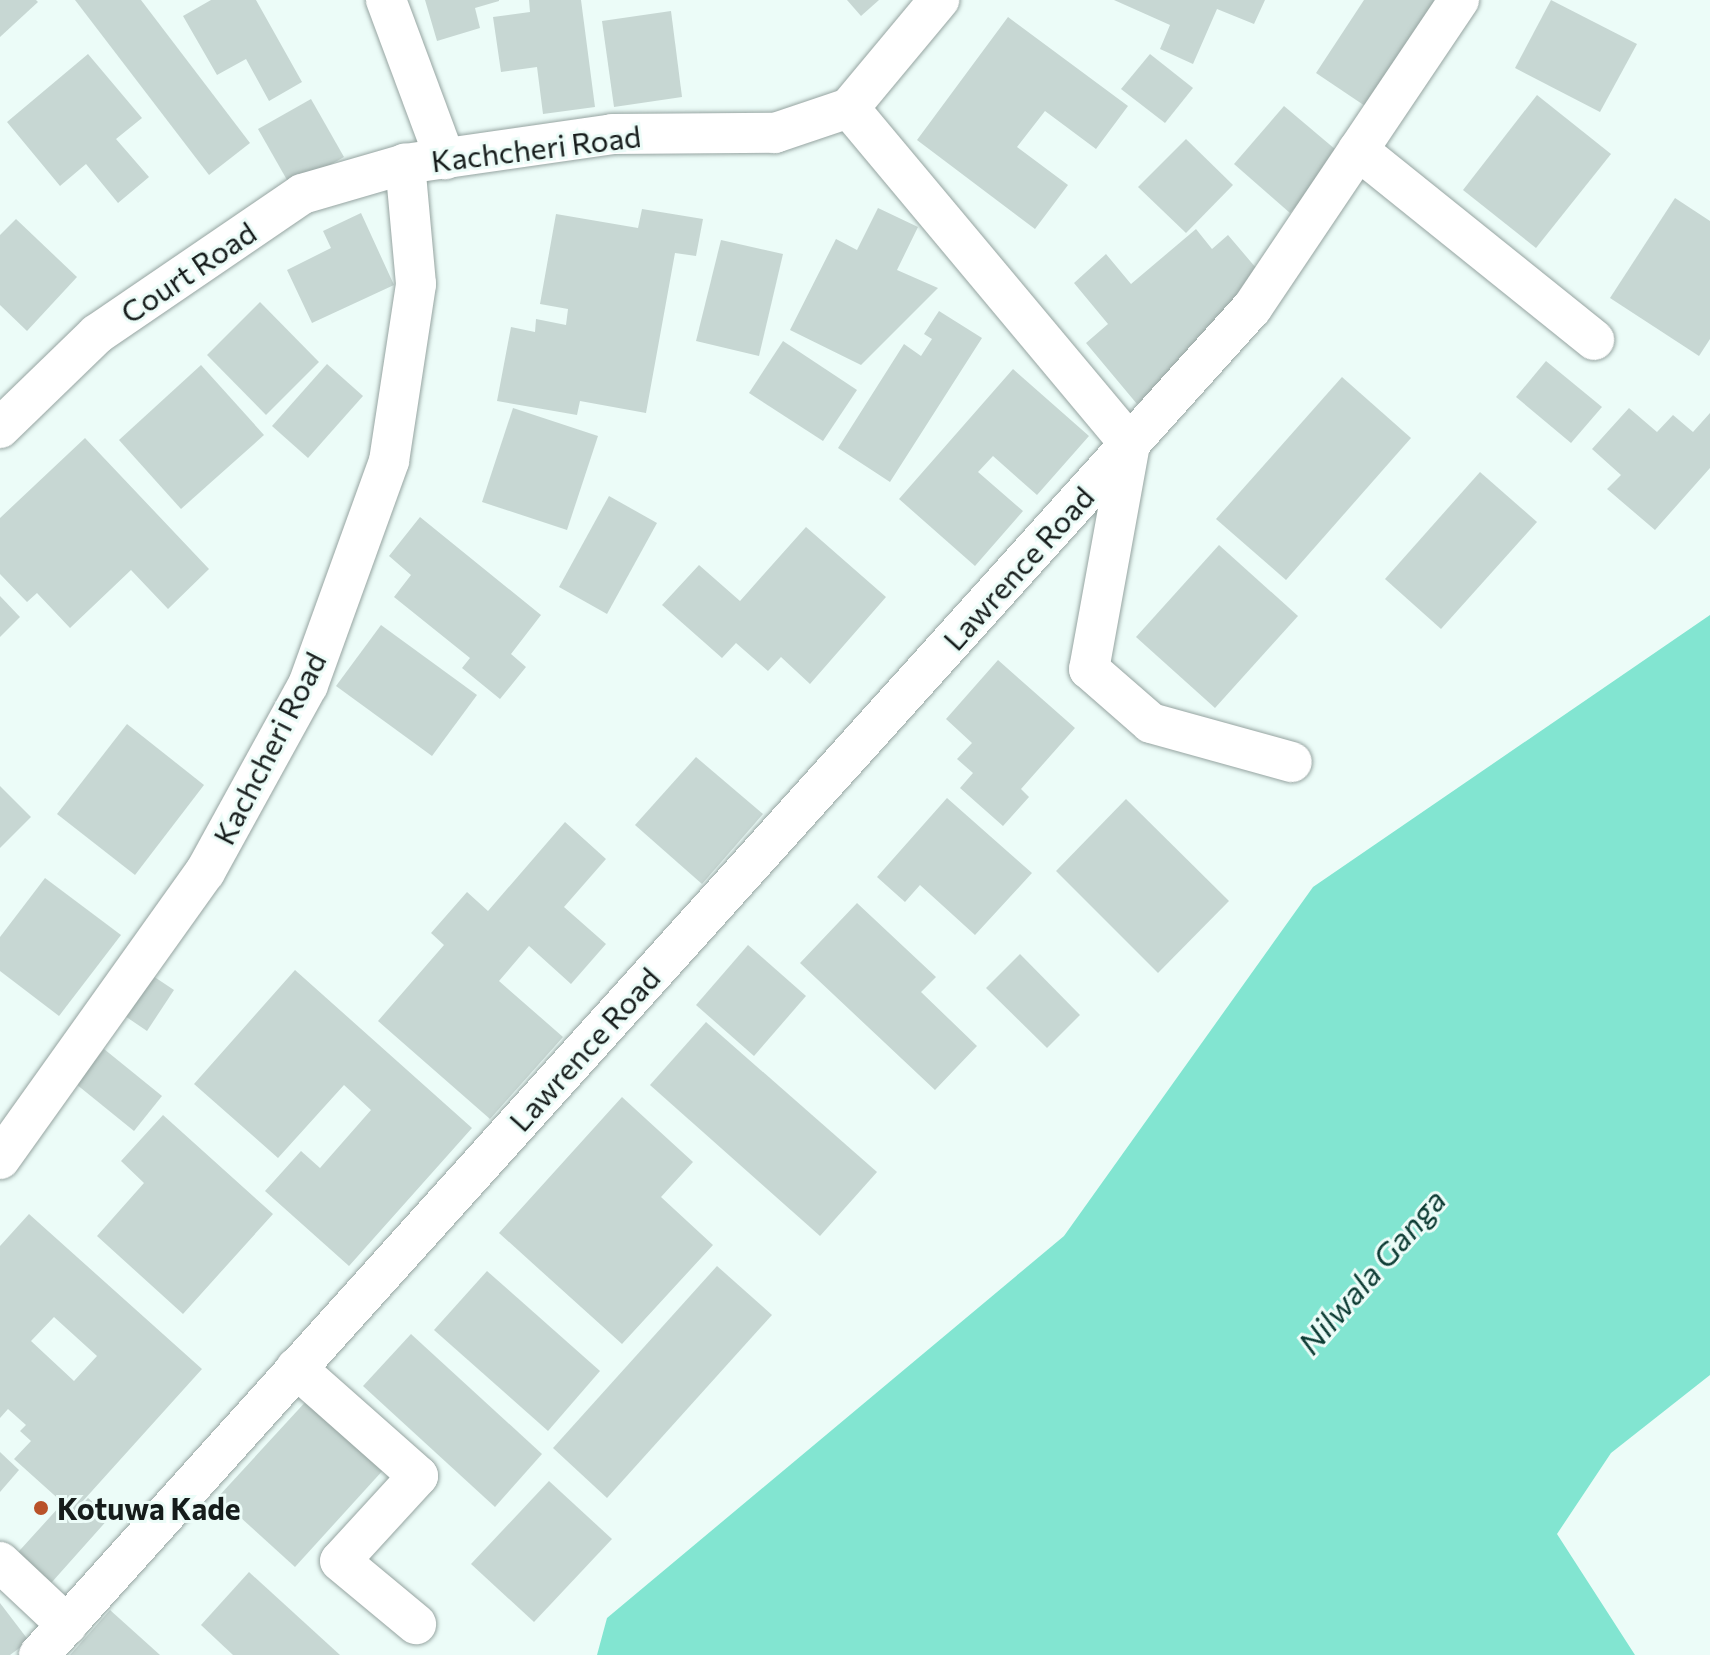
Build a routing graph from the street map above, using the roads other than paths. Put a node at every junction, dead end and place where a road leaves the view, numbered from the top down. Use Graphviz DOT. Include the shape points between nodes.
graph roads {
  1 [pos="386,0"];
  2 [pos="939,0"];
  3 [pos="1459,0"];
  4 [pos="849,108"];
  5 [pos="1358,150"];
  6 [pos="445,159"];
  7 [pos="405,164"];
  8 [pos="1594,340"];
  9 [pos="0,428"];
  10 [pos="1130,444"];
  11 [pos="1292,762"];
  12 [pos="0,1159"];
  13 [pos="296,1368"];
  14 [pos="0,1562"];
  15 [pos="416,1624"];
  16 [pos="67,1625"];
  17 [pos="39,1655"];
  1 -- 6 [label="street"];
  2 -- 4 [label="street"];
  3 -- 5 [label="street, Lawrence Road"];
  4 -- 6 [label="street, Kachcheri Road" via="775,133 612,134"];
  4 -- 10 [label="street"];
  5 -- 8 [label="street"];
  5 -- 10 [label="street, Lawrence Road" via="1252,308"];
  6 -- 7 [label="street, Kachcheri Road"];
  7 -- 9 [label="street, Court Road" via="302,194 97,334"];
  7 -- 12 [label="street, Kachcheri Road" via="416,284 389,461 308,685 205,872"];
  10 -- 11 [label="street" via="1089,669 1151,723"];
  10 -- 13 [label="street, Lawrence Road"];
  13 -- 15 [label="street" via="418,1476 340,1561"];
  13 -- 16 [label="street, Lawrence Road"];
  14 -- 16 [label="street"];
  16 -- 17 [label="street, Lawrence Road"];
}
